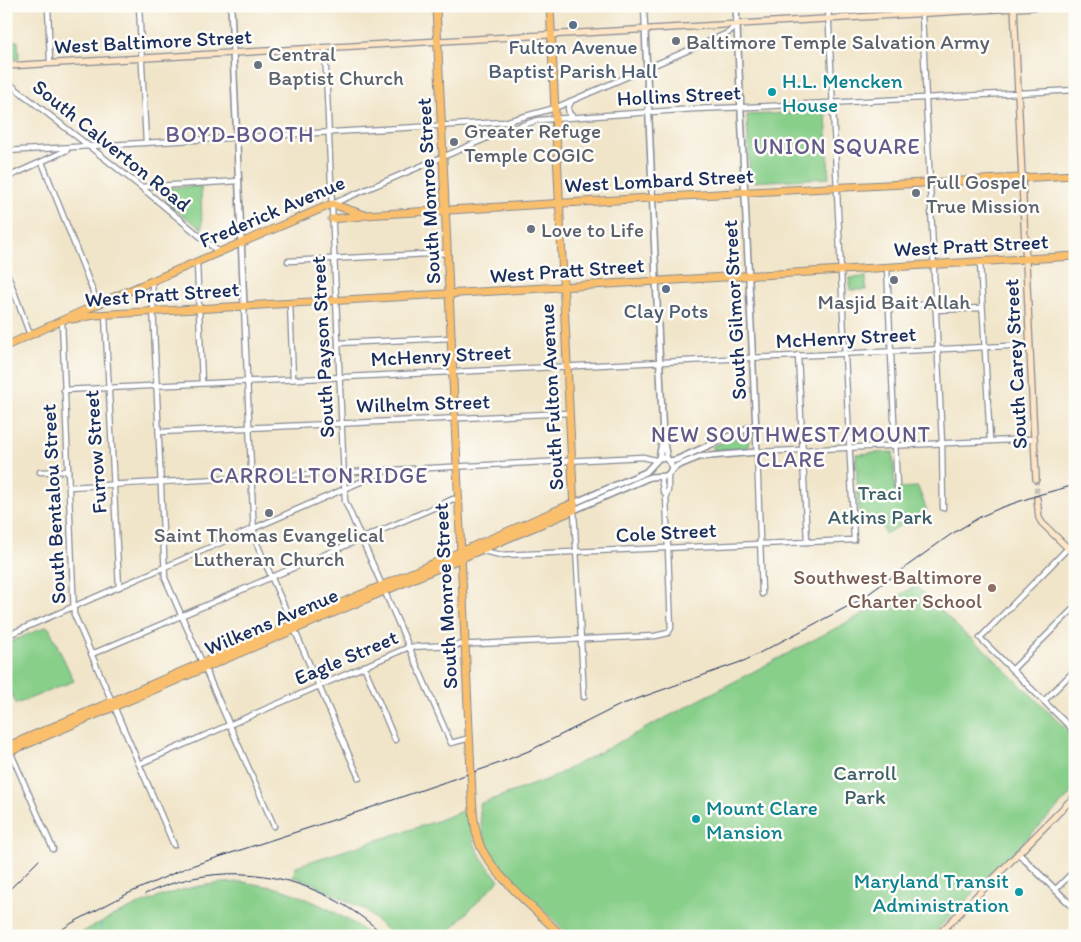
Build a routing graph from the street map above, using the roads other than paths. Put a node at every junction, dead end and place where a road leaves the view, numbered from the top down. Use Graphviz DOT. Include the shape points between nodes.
graph roads {
  1 [pos="48,6"];
  2 [pos="139,6"];
  3 [pos="231,6"];
  4 [pos="436,6"];
  5 [pos="550,6"];
  6 [pos="644,6"];
  7 [pos="736,6"];
  8 [pos="828,6"];
  9 [pos="922,6"];
  10 [pos="1051,6"];
  11 [pos="1014,7"];
  12 [pos="922,14"];
  13 [pos="829,19"];
  14 [pos="737,24"];
  15 [pos="645,29"];
  16 [pos="552,35"];
  17 [pos="438,41"];
  18 [pos="325,48"];
  19 [pos="233,53"];
  20 [pos="141,58"];
  21 [pos="50,63"];
  22 [pos="6,66"];
  23 [pos="646,68"];
  24 [pos="6,81"];
  25 [pos="1075,90"];
  26 [pos="1018,93"];
  27 [pos="925,98"];
  28 [pos="572,101"];
  29 [pos="833,103"];
  30 [pos="741,107"];
  31 [pos="555,108"];
  32 [pos="648,112"];
  33 [pos="573,117"];
  34 [pos="556,118"];
  35 [pos="442,125"];
  36 [pos="329,132"];
  37 [pos="237,138"];
  38 [pos="146,143"];
  39 [pos="89,147"];
  40 [pos="70,148"];
  41 [pos="6,151"];
  42 [pos="444,156"];
  43 [pos="42,162"];
  44 [pos="1075,175"];
  45 [pos="1022,177"];
  46 [pos="6,178"];
  47 [pos="239,181"];
  48 [pos="930,182"];
  49 [pos="141,187"];
  50 [pos="837,187"];
  51 [pos="745,192"];
  52 [pos="652,198"];
  53 [pos="560,203"];
  54 [pos="332,204"];
  55 [pos="446,210"];
  56 [pos="365,215"];
  57 [pos="332,219"];
  58 [pos="242,243"];
  59 [pos="220,253"];
  60 [pos="448,253"];
  61 [pos="1075,256"];
  62 [pos="334,258"];
  63 [pos="1026,259"];
  64 [pos="288,261"];
  65 [pos="197,262"];
  66 [pos="980,262"];
  67 [pos="934,265"];
  68 [pos="887,267"];
  69 [pos="6,270"];
  70 [pos="841,270"];
  71 [pos="749,276"];
  72 [pos="152,282"];
  73 [pos="656,282"];
  74 [pos="563,287"];
  75 [pos="450,294"];
  76 [pos="336,301"];
  77 [pos="98,304"];
  78 [pos="290,304"];
  79 [pos="936,304"];
  80 [pos="244,306"];
  81 [pos="889,306"];
  82 [pos="982,308"];
  83 [pos="199,309"];
  84 [pos="936,310"];
  85 [pos="153,312"];
  86 [pos="105,315"];
  87 [pos="62,321"];
  88 [pos="30,335"];
  89 [pos="452,338"];
  90 [pos="338,343"];
  91 [pos="1030,345"];
  92 [pos="6,346"];
  93 [pos="986,347"];
  94 [pos="938,349"];
  95 [pos="891,351"];
  96 [pos="845,353"];
  97 [pos="798,355"];
  98 [pos="752,357"];
  99 [pos="660,361"];
  100 [pos="567,366"];
  101 [pos="453,371"];
  102 [pos="340,377"];
  103 [pos="293,379"];
  104 [pos="248,381"];
  105 [pos="202,383"];
  106 [pos="156,385"];
  107 [pos="107,388"];
  108 [pos="64,390"];
  109 [pos="569,413"];
  110 [pos="455,418"];
  111 [pos="342,423"];
  112 [pos="755,426"];
  113 [pos="250,428"];
  114 [pos="158,432"];
  115 [pos="663,438"];
  116 [pos="1034,439"];
  117 [pos="990,441"];
  118 [pos="942,443"];
  119 [pos="895,445"];
  120 [pos="849,447"];
  121 [pos="803,449"];
  122 [pos="757,452"];
  123 [pos="657,459"];
  124 [pos="571,460"];
  125 [pos="668,460"];
  126 [pos="457,466"];
  127 [pos="652,467"];
  128 [pos="391,469"];
  129 [pos="68,471"];
  130 [pos="344,471"];
  131 [pos="40,472"];
  132 [pos="669,473"];
  133 [pos="252,476"];
  134 [pos="660,477"];
  135 [pos="1036,479"];
  136 [pos="160,482"];
  137 [pos="114,485"];
  138 [pos="897,486"];
  139 [pos="69,487"];
  140 [pos="345,490"];
  141 [pos="666,495"];
  142 [pos="1037,499"];
  143 [pos="458,500"];
  144 [pos="574,506"];
  145 [pos="943,508"];
  146 [pos="254,529"];
  147 [pos="362,538"];
  148 [pos="807,542"];
  149 [pos="760,544"];
  150 [pos="668,548"];
  151 [pos="1068,548"];
  152 [pos="480,551"];
  153 [pos="576,552"];
  154 [pos="461,555"];
  155 [pos="1075,555"];
  156 [pos="164,568"];
  157 [pos="272,577"];
  158 [pos="119,588"];
  159 [pos="383,588"];
  160 [pos="762,594"];
  161 [pos="74,607"];
  162 [pos="1075,607"];
  163 [pos="181,616"];
  164 [pos="293,627"];
  165 [pos="6,636"];
  166 [pos="580,640"];
  167 [pos="465,644"];
  168 [pos="409,647"];
  169 [pos="92,654"];
  170 [pos="203,666"];
  171 [pos="364,666"];
  172 [pos="1012,670"];
  173 [pos="1075,670"];
  174 [pos="319,686"];
  175 [pos="584,696"];
  176 [pos="1044,701"];
  177 [pos="113,704"];
  178 [pos="229,724"];
  179 [pos="1075,732"];
  180 [pos="395,740"];
  181 [pos="470,741"];
  182 [pos="7,748"];
  183 [pos="139,764"];
  184 [pos="359,778"];
  185 [pos="1075,796"];
  186 [pos="274,826"];
  187 [pos="174,845"];
  188 [pos="53,849"];
  189 [pos="1018,854"];
  190 [pos="1075,870"];
  191 [pos="1055,890"];
  192 [pos="1075,909"];
  193 [pos="562,936"];
  194 [pos="937,936"];
  1 -- 21 [label="street"];
  2 -- 20 [label="street"];
  3 -- 19 [label="street"];
  4 -- 17 [label="main road, South Monroe Street"];
  5 -- 16 [label="main road, South Fulton Avenue"];
  6 -- 15 [label="street"];
  7 -- 14 [label="street, South Gilmor Street"];
  8 -- 13 [label="street"];
  9 -- 12 [label="street"];
  10 -- 11 [label="main road, West Baltimore Street"];
  11 -- 12 [label="main road, West Baltimore Street"];
  11 -- 26 [label="main road, South Carey Street"];
  12 -- 13 [label="main road, West Baltimore Street"];
  12 -- 27 [label="street"];
  13 -- 14 [label="main road, West Baltimore Street"];
  13 -- 29 [label="street"];
  14 -- 15 [label="main road, West Baltimore Street"];
  14 -- 23 [label="street" via="728,33"];
  14 -- 30 [label="street, South Gilmor Street"];
  15 -- 16 [label="main road, West Baltimore Street"];
  15 -- 23 [label="street"];
  16 -- 17 [label="main road, West Baltimore Street"];
  16 -- 31 [label="main road, South Fulton Avenue"];
  17 -- 18 [label="main road, West Baltimore Street"];
  17 -- 35 [label="main road, South Monroe Street"];
  18 -- 19 [label="main road, West Baltimore Street"];
  18 -- 36 [label="street, South Payson Street"];
  19 -- 20 [label="main road, West Baltimore Street"];
  19 -- 37 [label="street"];
  20 -- 21 [label="main road, West Baltimore Street"];
  20 -- 38 [label="street"];
  21 -- 22 [label="main road, West Baltimore Street"];
  23 -- 28 [label="street"];
  23 -- 32 [label="street"];
  24 -- 39 [label="street, South Calverton Road"];
  25 -- 26 [label="street, Hollins Street"];
  26 -- 27 [label="street, Hollins Street"];
  26 -- 45 [label="main road, South Carey Street"];
  27 -- 29 [label="street, Hollins Street"];
  27 -- 48 [label="street"];
  28 -- 31 [label="street"];
  28 -- 33 [label="street" via="568,108"];
  29 -- 30 [label="street, Hollins Street"];
  29 -- 50 [label="street"];
  30 -- 32 [label="street, Hollins Street"];
  30 -- 51 [label="street, South Gilmor Street"];
  31 -- 34 [label="main road, South Fulton Avenue"];
  31 -- 35 [label="street" via="504,122"];
  32 -- 33 [label="street, Hollins Street"];
  32 -- 52 [label="street"];
  33 -- 34 [label="street, Hollins Street"];
  34 -- 42 [label="street, Frederick Avenue" via="519,125"];
  34 -- 53 [label="main road, South Fulton Avenue"];
  35 -- 36 [label="street"];
  35 -- 42 [label="main road, South Monroe Street"];
  36 -- 37 [label="street"];
  36 -- 54 [label="street, South Payson Street"];
  37 -- 38 [label="street"];
  37 -- 47 [label="street"];
  38 -- 39 [label="street"];
  39 -- 40 [label="street"];
  39 -- 49 [label="street, South Calverton Road"];
  40 -- 41 [label="street"];
  40 -- 43 [label="street"];
  42 -- 54 [label="street, Frederick Avenue"];
  42 -- 55 [label="main road, South Monroe Street"];
  43 -- 46 [label="street"];
  43 -- 77 [label="street"];
  44 -- 45 [label="main road, West Lombard Street"];
  45 -- 48 [label="main road, West Lombard Street"];
  45 -- 63 [label="main road, South Carey Street"];
  47 -- 49 [label="street"];
  47 -- 58 [label="street"];
  48 -- 50 [label="main road, West Lombard Street"];
  48 -- 67 [label="street"];
  49 -- 59 [label="street, South Calverton Road"];
  50 -- 51 [label="main road, West Lombard Street"];
  50 -- 70 [label="street"];
  51 -- 52 [label="main road, West Lombard Street"];
  51 -- 71 [label="street, South Gilmor Street"];
  52 -- 53 [label="main road, West Lombard Street"];
  52 -- 73 [label="street"];
  53 -- 55 [label="main road, West Lombard Street"];
  53 -- 74 [label="main road, South Fulton Avenue"];
  54 -- 56 [label="main road, West Lombard Street"];
  54 -- 57 [label="street, South Payson Street"];
  54 -- 58 [label="main road, Frederick Avenue"];
  55 -- 56 [label="main road, West Lombard Street"];
  55 -- 60 [label="main road, South Monroe Street"];
  56 -- 57 [label="main road, West Lombard Street"];
  57 -- 62 [label="street, South Payson Street"];
  58 -- 59 [label="main road, Frederick Avenue"];
  58 -- 80 [label="street"];
  59 -- 65 [label="main road, Frederick Avenue"];
  60 -- 62 [label="street"];
  60 -- 75 [label="main road, South Monroe Street"];
  61 -- 63 [label="main road, West Pratt Street"];
  62 -- 64 [label="street"];
  62 -- 76 [label="street, South Payson Street"];
  63 -- 66 [label="main road, West Pratt Street"];
  63 -- 91 [label="main road, South Carey Street"];
  65 -- 72 [label="main road, Frederick Avenue"];
  65 -- 83 [label="street"];
  66 -- 67 [label="main road, West Pratt Street"];
  66 -- 82 [label="street"];
  67 -- 68 [label="main road, West Pratt Street"];
  67 -- 79 [label="street"];
  68 -- 70 [label="main road, West Pratt Street"];
  68 -- 81 [label="street"];
  69 -- 88 [label="street"];
  70 -- 71 [label="main road, West Pratt Street"];
  70 -- 96 [label="street"];
  71 -- 73 [label="main road, West Pratt Street"];
  71 -- 98 [label="street, South Gilmor Street"];
  72 -- 77 [label="main road, Frederick Avenue"];
  72 -- 85 [label="street"];
  73 -- 74 [label="main road, West Pratt Street"];
  73 -- 99 [label="street"];
  74 -- 75 [label="main road, West Pratt Street"];
  74 -- 100 [label="main road, South Fulton Avenue"];
  75 -- 76 [label="main road, West Pratt Street"];
  75 -- 89 [label="main road, South Monroe Street"];
  76 -- 78 [label="main road, West Pratt Street"];
  76 -- 90 [label="street, South Payson Street"];
  77 -- 87 [label="main road, Frederick Avenue"];
  78 -- 80 [label="main road, West Pratt Street"];
  78 -- 103 [label="street"];
  79 -- 81 [label="street"];
  79 -- 84 [label="street"];
  80 -- 83 [label="main road, West Pratt Street"];
  80 -- 104 [label="street"];
  81 -- 95 [label="street"];
  82 -- 84 [label="street"];
  82 -- 93 [label="street"];
  83 -- 85 [label="main road, West Pratt Street"];
  83 -- 105 [label="street"];
  84 -- 94 [label="street"];
  85 -- 86 [label="main road, West Pratt Street"];
  85 -- 106 [label="street"];
  86 -- 87 [label="main road, West Pratt Street"];
  86 -- 107 [label="street, Furrow Street"];
  87 -- 88 [label="main road, Frederick Avenue"];
  87 -- 108 [label="street, South Bentalou Street"];
  88 -- 92 [label="main road, Frederick Avenue"];
  89 -- 90 [label="street"];
  89 -- 101 [label="main road, South Monroe Street"];
  90 -- 102 [label="street, South Payson Street"];
  91 -- 93 [label="street, McHenry Street"];
  91 -- 116 [label="main road, South Carey Street"];
  93 -- 94 [label="street, McHenry Street"];
  93 -- 117 [label="street"];
  94 -- 95 [label="street, McHenry Street"];
  94 -- 118 [label="street"];
  95 -- 96 [label="street, McHenry Street"];
  95 -- 119 [label="street"];
  96 -- 97 [label="street, McHenry Street"];
  96 -- 120 [label="street"];
  97 -- 98 [label="street, McHenry Street"];
  97 -- 121 [label="street"];
  98 -- 99 [label="street, McHenry Street"];
  98 -- 112 [label="street, South Gilmor Street"];
  99 -- 100 [label="street, McHenry Street"];
  99 -- 115 [label="street"];
  100 -- 101 [label="street, McHenry Street"];
  100 -- 109 [label="main road, South Fulton Avenue"];
  101 -- 102 [label="street, McHenry Street"];
  101 -- 110 [label="main road, South Monroe Street"];
  102 -- 103 [label="street, McHenry Street"];
  102 -- 111 [label="street, South Payson Street"];
  103 -- 104 [label="street, McHenry Street"];
  104 -- 105 [label="street, McHenry Street"];
  104 -- 113 [label="street"];
  105 -- 106 [label="street, McHenry Street"];
  106 -- 107 [label="street, McHenry Street"];
  106 -- 114 [label="street"];
  107 -- 108 [label="street, McHenry Street"];
  107 -- 137 [label="street, Furrow Street"];
  108 -- 129 [label="street, South Bentalou Street"];
  109 -- 110 [label="street, Wilhelm Street"];
  109 -- 124 [label="main road, South Fulton Avenue"];
  110 -- 111 [label="street, Wilhelm Street"];
  110 -- 126 [label="main road, South Monroe Street"];
  111 -- 113 [label="street, Wilhelm Street"];
  111 -- 130 [label="street, South Payson Street"];
  112 -- 122 [label="street, South Gilmor Street"];
  112 -- 125 [label="street" via="676,460"];
  113 -- 114 [label="street, Wilhelm Street"];
  113 -- 133 [label="street"];
  114 -- 136 [label="street"];
  115 -- 123 [label="street"];
  115 -- 125 [label="street"];
  116 -- 117 [label="street"];
  116 -- 135 [label="main road, South Carey Street"];
  117 -- 118 [label="street"];
  118 -- 119 [label="street"];
  118 -- 145 [label="street"];
  119 -- 120 [label="street"];
  119 -- 138 [label="street"];
  120 -- 121 [label="street"];
  120 -- 148 [label="street, Cole Street" via="854,540"];
  121 -- 122 [label="street"];
  121 -- 148 [label="street"];
  122 -- 132 [label="street" via="699,457"];
  122 -- 149 [label="street, South Gilmor Street"];
  123 -- 124 [label="street"];
  123 -- 125 [label="street"];
  123 -- 127 [label="street"];
  124 -- 126 [label="street"];
  124 -- 144 [label="main road, South Fulton Avenue"];
  125 -- 132 [label="street" via="671,466"];
  126 -- 128 [label="street"];
  126 -- 143 [label="main road, South Monroe Street"];
  127 -- 134 [label="street"];
  127 -- 144 [label="street, Wilkens Avenue"];
  128 -- 130 [label="street"];
  128 -- 140 [label="street"];
  129 -- 131 [label="street"];
  129 -- 139 [label="street, South Bentalou Street"];
  130 -- 133 [label="street"];
  130 -- 140 [label="street, South Payson Street"];
  132 -- 134 [label="street"];
  132 -- 141 [label="street"];
  133 -- 136 [label="street"];
  133 -- 146 [label="street"];
  134 -- 141 [label="street"];
  134 -- 144 [label="street, Wilkens Avenue" via="650,477"];
  136 -- 137 [label="street"];
  136 -- 156 [label="street"];
  137 -- 139 [label="street"];
  137 -- 158 [label="street, Furrow Street"];
  139 -- 161 [label="street, South Bentalou Street"];
  140 -- 146 [label="street"];
  140 -- 147 [label="street, South Payson Street" via="345,501"];
  141 -- 150 [label="street"];
  142 -- 151 [label="main road" via="1042,523"];
  143 -- 147 [label="street" via="453,499"];
  143 -- 154 [label="main road, South Monroe Street"];
  144 -- 152 [label="main road, Wilkens Avenue"];
  144 -- 153 [label="street, South Fulton Avenue"];
  144 -- 154 [label="main road, Wilkens Avenue"];
  146 -- 156 [label="street"];
  146 -- 157 [label="street" via="254,537"];
  147 -- 157 [label="street"];
  147 -- 159 [label="street, South Payson Street"];
  148 -- 149 [label="street, Cole Street"];
  149 -- 150 [label="street, Cole Street"];
  149 -- 160 [label="street, South Gilmor Street"];
  150 -- 153 [label="street, Cole Street"];
  150 -- 166 [label="street, Eagle Street" via="671,628 668,632 655,636"];
  151 -- 155 [label="main road"];
  151 -- 172 [label="street" via="980,638"];
  152 -- 153 [label="street, Cole Street" via="499,555"];
  152 -- 154 [label="main road, Wilkens Avenue"];
  153 -- 166 [label="street, South Fulton Avenue"];
  154 -- 159 [label="main road, Wilkens Avenue"];
  154 -- 167 [label="main road, South Monroe Street"];
  156 -- 158 [label="street"];
  156 -- 163 [label="street"];
  157 -- 163 [label="street"];
  157 -- 164 [label="street"];
  158 -- 161 [label="street"];
  159 -- 164 [label="main road, Wilkens Avenue"];
  159 -- 168 [label="street, South Payson Street"];
  161 -- 165 [label="street"];
  161 -- 169 [label="street, South Bentalou Street" via="74,614"];
  162 -- 172 [label="street"];
  163 -- 169 [label="street"];
  163 -- 170 [label="street"];
  164 -- 170 [label="main road, Wilkens Avenue"];
  164 -- 174 [label="street"];
  166 -- 167 [label="street, Eagle Street"];
  166 -- 175 [label="street, South Fulton Avenue"];
  167 -- 168 [label="street, Eagle Street"];
  167 -- 181 [label="main road, South Monroe Street"];
  168 -- 171 [label="street, Eagle Street"];
  168 -- 181 [label="street, South Payson Street" via="451,744"];
  169 -- 177 [label="street, South Bentalou Street"];
  170 -- 177 [label="main road, Wilkens Avenue"];
  170 -- 178 [label="street"];
  171 -- 174 [label="street, Eagle Street"];
  171 -- 180 [label="street"];
  172 -- 176 [label="street"];
  173 -- 176 [label="street"];
  174 -- 178 [label="street, Eagle Street"];
  174 -- 184 [label="street"];
  176 -- 179 [label="street"];
  177 -- 182 [label="main road, Wilkens Avenue"];
  177 -- 183 [label="street, South Bentalou Street"];
  178 -- 183 [label="street, Eagle Street"];
  178 -- 186 [label="street"];
  181 -- 193 [label="main road, South Monroe Street, bridge" via="473,808 479,844 489,862"];
  182 -- 188 [label="street"];
  183 -- 187 [label="street, South Bentalou Street"];
  185 -- 189 [label="main road"];
  189 -- 191 [label="street"];
  189 -- 194 [label="main road"];
  190 -- 191 [label="street"];
  191 -- 192 [label="street"];
}
